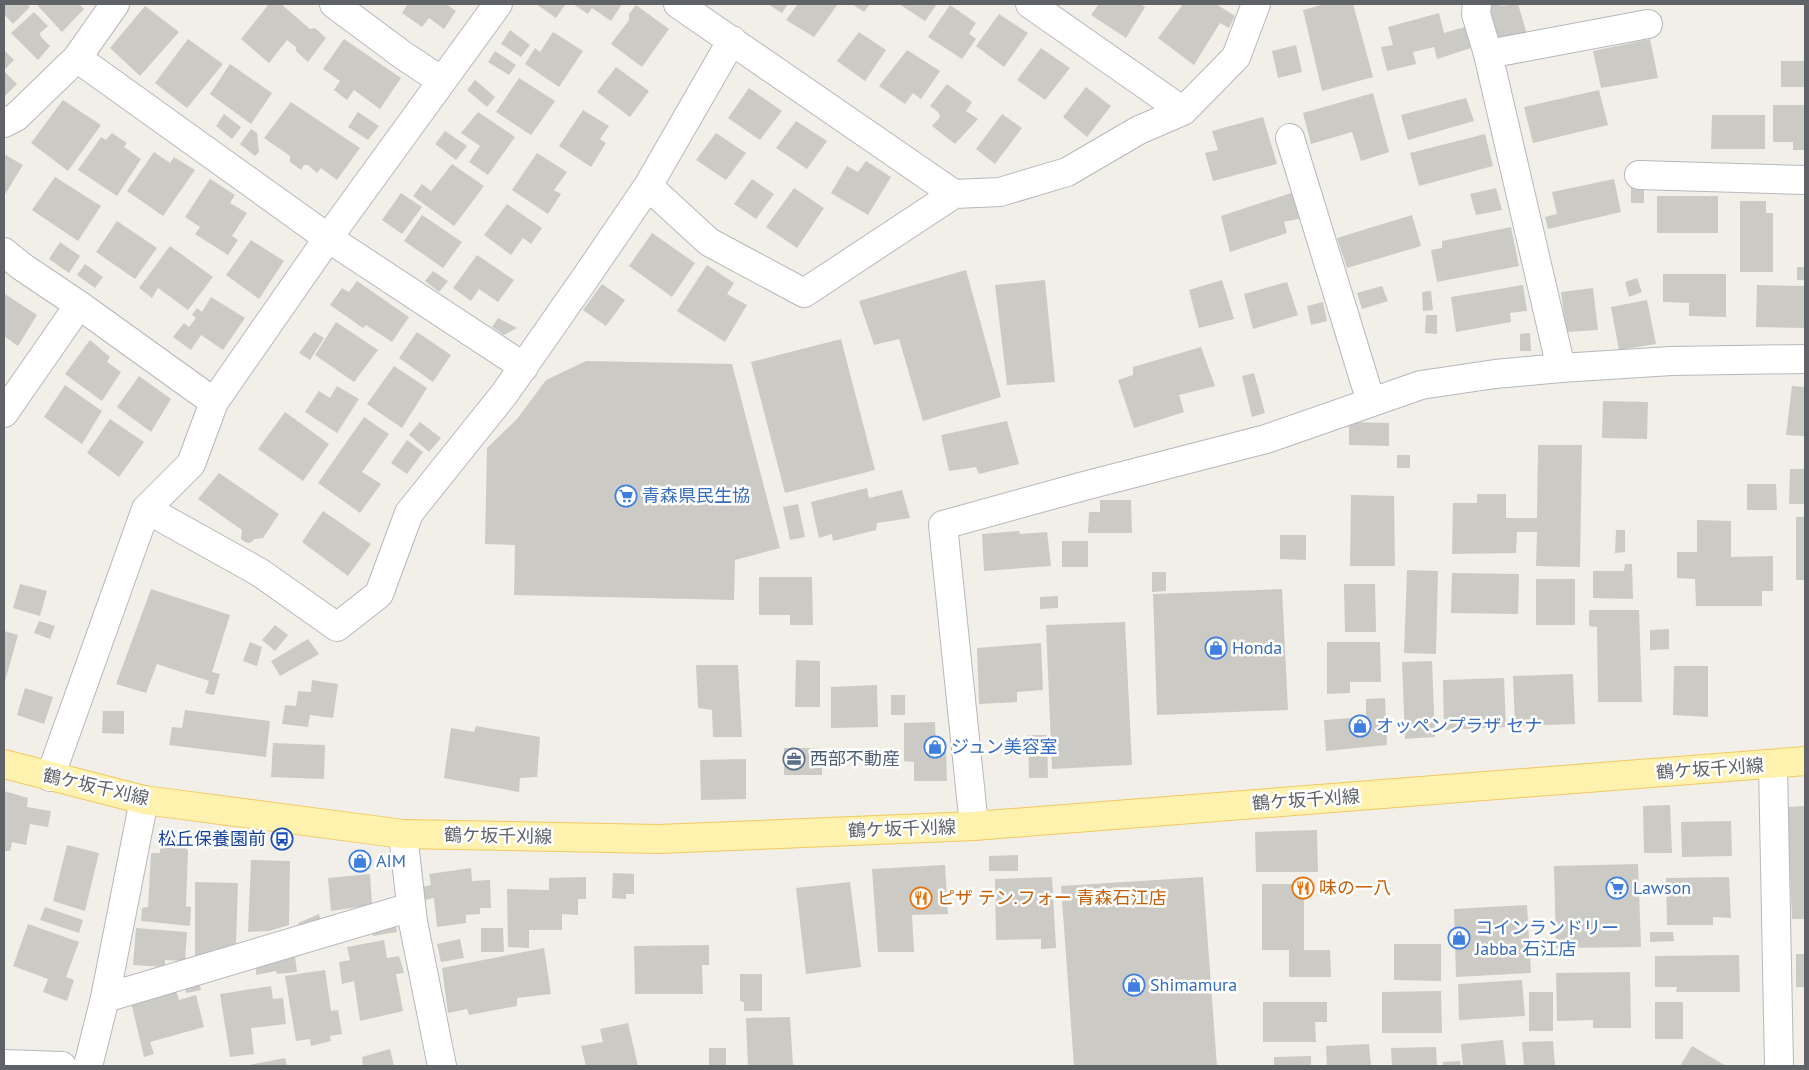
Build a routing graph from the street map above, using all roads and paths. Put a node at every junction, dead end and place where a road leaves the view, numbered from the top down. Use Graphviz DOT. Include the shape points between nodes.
graph roads {
  1 [pos="115,4"];
  2 [pos="334,4"];
  3 [pos="498,4"];
  4 [pos="678,4"];
  5 [pos="1030,4"];
  6 [pos="1256,4"];
  7 [pos="1477,4"];
  8 [pos="1065,14"];
  9 [pos="1648,24"];
  10 [pos="732,40"];
  11 [pos="1488,54"];
  12 [pos="77,58"];
  13 [pos="442,81"];
  14 [pos="1183,111"];
  15 [pos="4,122"];
  16 [pos="1290,138"];
  17 [pos="1639,176"];
  18 [pos="1805,180"];
  19 [pos="648,186"];
  20 [pos="954,194"];
  21 [pos="328,238"];
  22 [pos="4,252"];
  23 [pos="79,305"];
  24 [pos="1805,359"];
  25 [pos="524,367"];
  26 [pos="1562,368"];
  27 [pos="214,402"];
  28 [pos="1371,402"];
  29 [pos="4,413"];
  30 [pos="146,509"];
  31 [pos="1805,762"];
  32 [pos="4,764"];
  33 [pos="1772,765"];
  34 [pos="50,777"];
  35 [pos="144,800"];
  36 [pos="974,826"];
  37 [pos="403,834"];
  38 [pos="411,907"];
  39 [pos="105,998"];
  40 [pos="4,1064"];
  41 [pos="62,1066"];
  42 [pos="88,1066"];
  43 [pos="442,1066"];
  44 [pos="1779,1066"];
  1 -- 12 [label="street"];
  2 -- 13 [label="street"];
  3 -- 13 [label="street"];
  4 -- 10 [label="street"];
  5 -- 8 [label="street"];
  6 -- 14 [label="street" via="1236,56"];
  7 -- 11 [label="street" via="1476,14"];
  8 -- 14 [label="street"];
  9 -- 11 [label="street"];
  10 -- 19 [label="street"];
  10 -- 20 [label="street"];
  11 -- 26 [label="street"];
  12 -- 15 [label="street" via="16,117"];
  12 -- 21 [label="street"];
  13 -- 21 [label="street"];
  14 -- 20 [label="street" via="1138,130 1067,172 1000,192"];
  16 -- 28 [label="street"];
  17 -- 18 [label="street"];
  19 -- 20 [label="street" via="709,242 804,293"];
  19 -- 25 [label="street"];
  21 -- 25 [label="street"];
  21 -- 27 [label="street"];
  22 -- 23 [label="street"];
  23 -- 27 [label="street"];
  23 -- 29 [label="street"];
  24 -- 26 [label="street" via="1671,361"];
  25 -- 30 [label="street" via="409,513 379,594 337,627 260,572"];
  26 -- 28 [label="street" via="1421,385"];
  27 -- 30 [label="street" via="190,464"];
  28 -- 36 [label="street" via="1266,439 943,525"];
  30 -- 34 [label="street"];
  31 -- 33 [label="main road, 鶴ケ坂千刈線"];
  32 -- 34 [label="main road, 鶴ケ坂千刈線"];
  33 -- 36 [label="main road, 鶴ケ坂千刈線"];
  33 -- 44 [label="street"];
  34 -- 35 [label="main road, 鶴ケ坂千刈線"];
  35 -- 37 [label="main road, 鶴ケ坂千刈線"];
  35 -- 39 [label="street"];
  36 -- 37 [label="main road, 鶴ケ坂千刈線" via="658,839"];
  37 -- 38 [label="street"];
  38 -- 39 [label="street"];
  38 -- 43 [label="street"];
  39 -- 42 [label="street"];
  40 -- 41 [label="street"];
}
